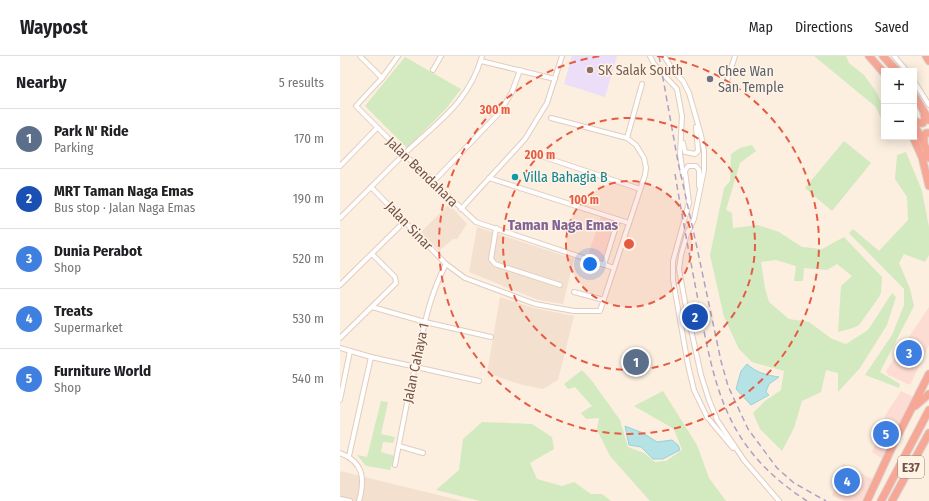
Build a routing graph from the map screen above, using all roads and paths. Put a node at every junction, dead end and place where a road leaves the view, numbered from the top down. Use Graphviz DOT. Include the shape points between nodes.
graph roads {
  1 [pos="360,56"];
  2 [pos="398,56"];
  3 [pos="441,56"];
  4 [pos="562,56"];
  5 [pos="650,56"];
  6 [pos="664,56"];
  7 [pos="735,56"];
  8 [pos="869,56"];
  9 [pos="883,56"];
  10 [pos="894,56"];
  11 [pos="926,56"];
  12 [pos="481,58"];
  13 [pos="929,61"];
  14 [pos="894,68"];
  15 [pos="904,68"];
  16 [pos="433,70"];
  17 [pos="520,70"];
  18 [pos="881,70"];
  19 [pos="382,78"];
  20 [pos="555,79"];
  21 [pos="727,80"];
  22 [pos="642,84"];
  23 [pos="917,88"];
  24 [pos="917,98"];
  25 [pos="926,107"];
  26 [pos="551,118"];
  27 [pos="695,118"];
  28 [pos="929,120"];
  29 [pos="917,122"];
  30 [pos="377,128"];
  31 [pos="682,129"];
  32 [pos="917,130"];
  33 [pos="929,133"];
  34 [pos="627,138"];
  35 [pos="914,140"];
  36 [pos="926,148"];
  37 [pos="404,154"];
  38 [pos="535,154"];
  39 [pos="929,158"];
  40 [pos="340,166"];
  41 [pos="489,178"];
  42 [pos="433,182"];
  43 [pos="929,186"];
  44 [pos="371,187"];
  45 [pos="640,189"];
  46 [pos="698,200"];
  47 [pos="689,203"];
  48 [pos="461,209"];
  49 [pos="340,211"];
  50 [pos="344,214"];
  51 [pos="340,218"];
  52 [pos="618,220"];
  53 [pos="405,221"];
  54 [pos="629,223"];
  55 [pos="496,228"];
  56 [pos="372,254"];
  57 [pos="446,264"];
  58 [pos="604,265"];
  59 [pos="614,268"];
  60 [pos="340,285"];
  61 [pos="560,285"];
  62 [pos="574,292"];
  63 [pos="604,300"];
  64 [pos="372,307"];
  65 [pos="425,322"];
  66 [pos="491,337"];
  67 [pos="340,338"];
  68 [pos="340,348"];
  69 [pos="350,351"];
  70 [pos="371,357"];
  71 [pos="414,366"];
  72 [pos="929,374"];
  73 [pos="479,381"];
  74 [pos="929,394"];
  75 [pos="340,400"];
  76 [pos="912,408"];
  77 [pos="929,410"];
  78 [pos="929,433"];
  79 [pos="398,446"];
  80 [pos="340,453"];
  81 [pos="423,453"];
  82 [pos="349,456"];
  83 [pos="744,460"];
  84 [pos="395,465"];
  85 [pos="340,499"];
  86 [pos="350,501"];
  87 [pos="359,501"];
  88 [pos="779,501"];
  89 [pos="867,501"];
  90 [pos="881,501"];
  91 [pos="892,501"];
  1 -- 19 [label="street"];
  2 -- 19 [label="street"];
  3 -- 16 [label="street"];
  4 -- 20 [label="street"];
  5 -- 31 [label="street" via="677,89"];
  6 -- 27 [label="street" via="683,81 689,93"];
  7 -- 21 [label="street"];
  8 -- 18 [label="highway"];
  9 -- 14 [label="highway"];
  10 -- 15 [label="street"];
  11 -- 13 [label="highway"];
  12 -- 17 [label="street"];
  12 -- 37 [label="street" via="474,78 455,107"];
  17 -- 20 [label="street"];
  17 -- 42 [label="street" via="512,92 500,112"];
  19 -- 30 [label="street, Jalan Bendahara" via="356,106"];
  20 -- 41 [label="street" via="547,102 525,139"];
  22 -- 34 [label="street"];
  23 -- 25 [label="street"];
  24 -- 25 [label="highway"];
  25 -- 28 [label="highway"];
  25 -- 29 [label="highway" via="924,122"];
  26 -- 34 [label="street"];
  27 -- 31 [label="street" via="698,151 694,154 685,152 683,148"];
  27 -- 46 [label="street" via="704,151 704,170"];
  30 -- 37 [label="street, Jalan Bendahara"];
  30 -- 40 [label="street"];
  31 -- 47 [label="street" via="680,154"];
  32 -- 36 [label="highway"];
  33 -- 36 [label="highway" via="924,136"];
  34 -- 45 [label="street" via="636,145 644,158 646,168"];
  35 -- 43 [label="highway" via="922,157"];
  36 -- 39 [label="highway"];
  37 -- 42 [label="street, Jalan Bendahara"];
  37 -- 44 [label="street"];
  38 -- 45 [label="street"];
  41 -- 48 [label="street"];
  41 -- 52 [label="street"];
  42 -- 48 [label="street, Jalan Bendahara"];
  44 -- 50 [label="street"];
  44 -- 53 [label="street, Jalan Sinar"];
  45 -- 54 [label="street"];
  46 -- 47 [label="street" via="699,170 692,165 685,171"];
  46 -- 83 [label="street" via="679,269 708,400 717,420"];
  47 -- 83 [label="street" via="673,261 673,280 688,365 694,390 707,417"];
  48 -- 55 [label="street, Jalan Bendahara" via="476,222"];
  49 -- 50 [label="street"];
  50 -- 51 [label="street"];
  52 -- 54 [label="street"];
  52 -- 58 [label="street"];
  53 -- 56 [label="street"];
  53 -- 57 [label="street, Jalan Sinar"];
  54 -- 59 [label="street"];
  55 -- 58 [label="street, Jalan Bendahara"];
  55 -- 61 [label="street" via="491,259 494,264"];
  56 -- 60 [label="street"];
  56 -- 64 [label="street" via="396,280"];
  57 -- 63 [label="street, Jalan Sinar" via="465,278 535,304 574,311 600,312"];
  57 -- 65 [label="street, Jalan Cahaya 1" via="434,289"];
  58 -- 59 [label="street, Jalan Bendahara"];
  59 -- 63 [label="street"];
  62 -- 63 [label="street"];
  64 -- 65 [label="street"];
  64 -- 67 [label="street"];
  65 -- 66 [label="street"];
  65 -- 71 [label="street, Jalan Cahaya 1"];
  68 -- 69 [label="street"];
  69 -- 70 [label="street"];
  69 -- 75 [label="street"];
  70 -- 71 [label="street"];
  70 -- 82 [label="street"];
  71 -- 73 [label="street"];
  71 -- 79 [label="street, Jalan Cahaya 1"];
  72 -- 76 [label="highway"];
  74 -- 76 [label="highway"];
  76 -- 89 [label="highway"];
  77 -- 90 [label="highway, E37"];
  78 -- 91 [label="highway, E37"];
  79 -- 81 [label="street"];
  79 -- 84 [label="street, Jalan Cahaya 1"];
  80 -- 82 [label="street"];
  82 -- 87 [label="street" via="360,469 363,482"];
  83 -- 88 [label="street"];
  85 -- 86 [label="street"];
}
